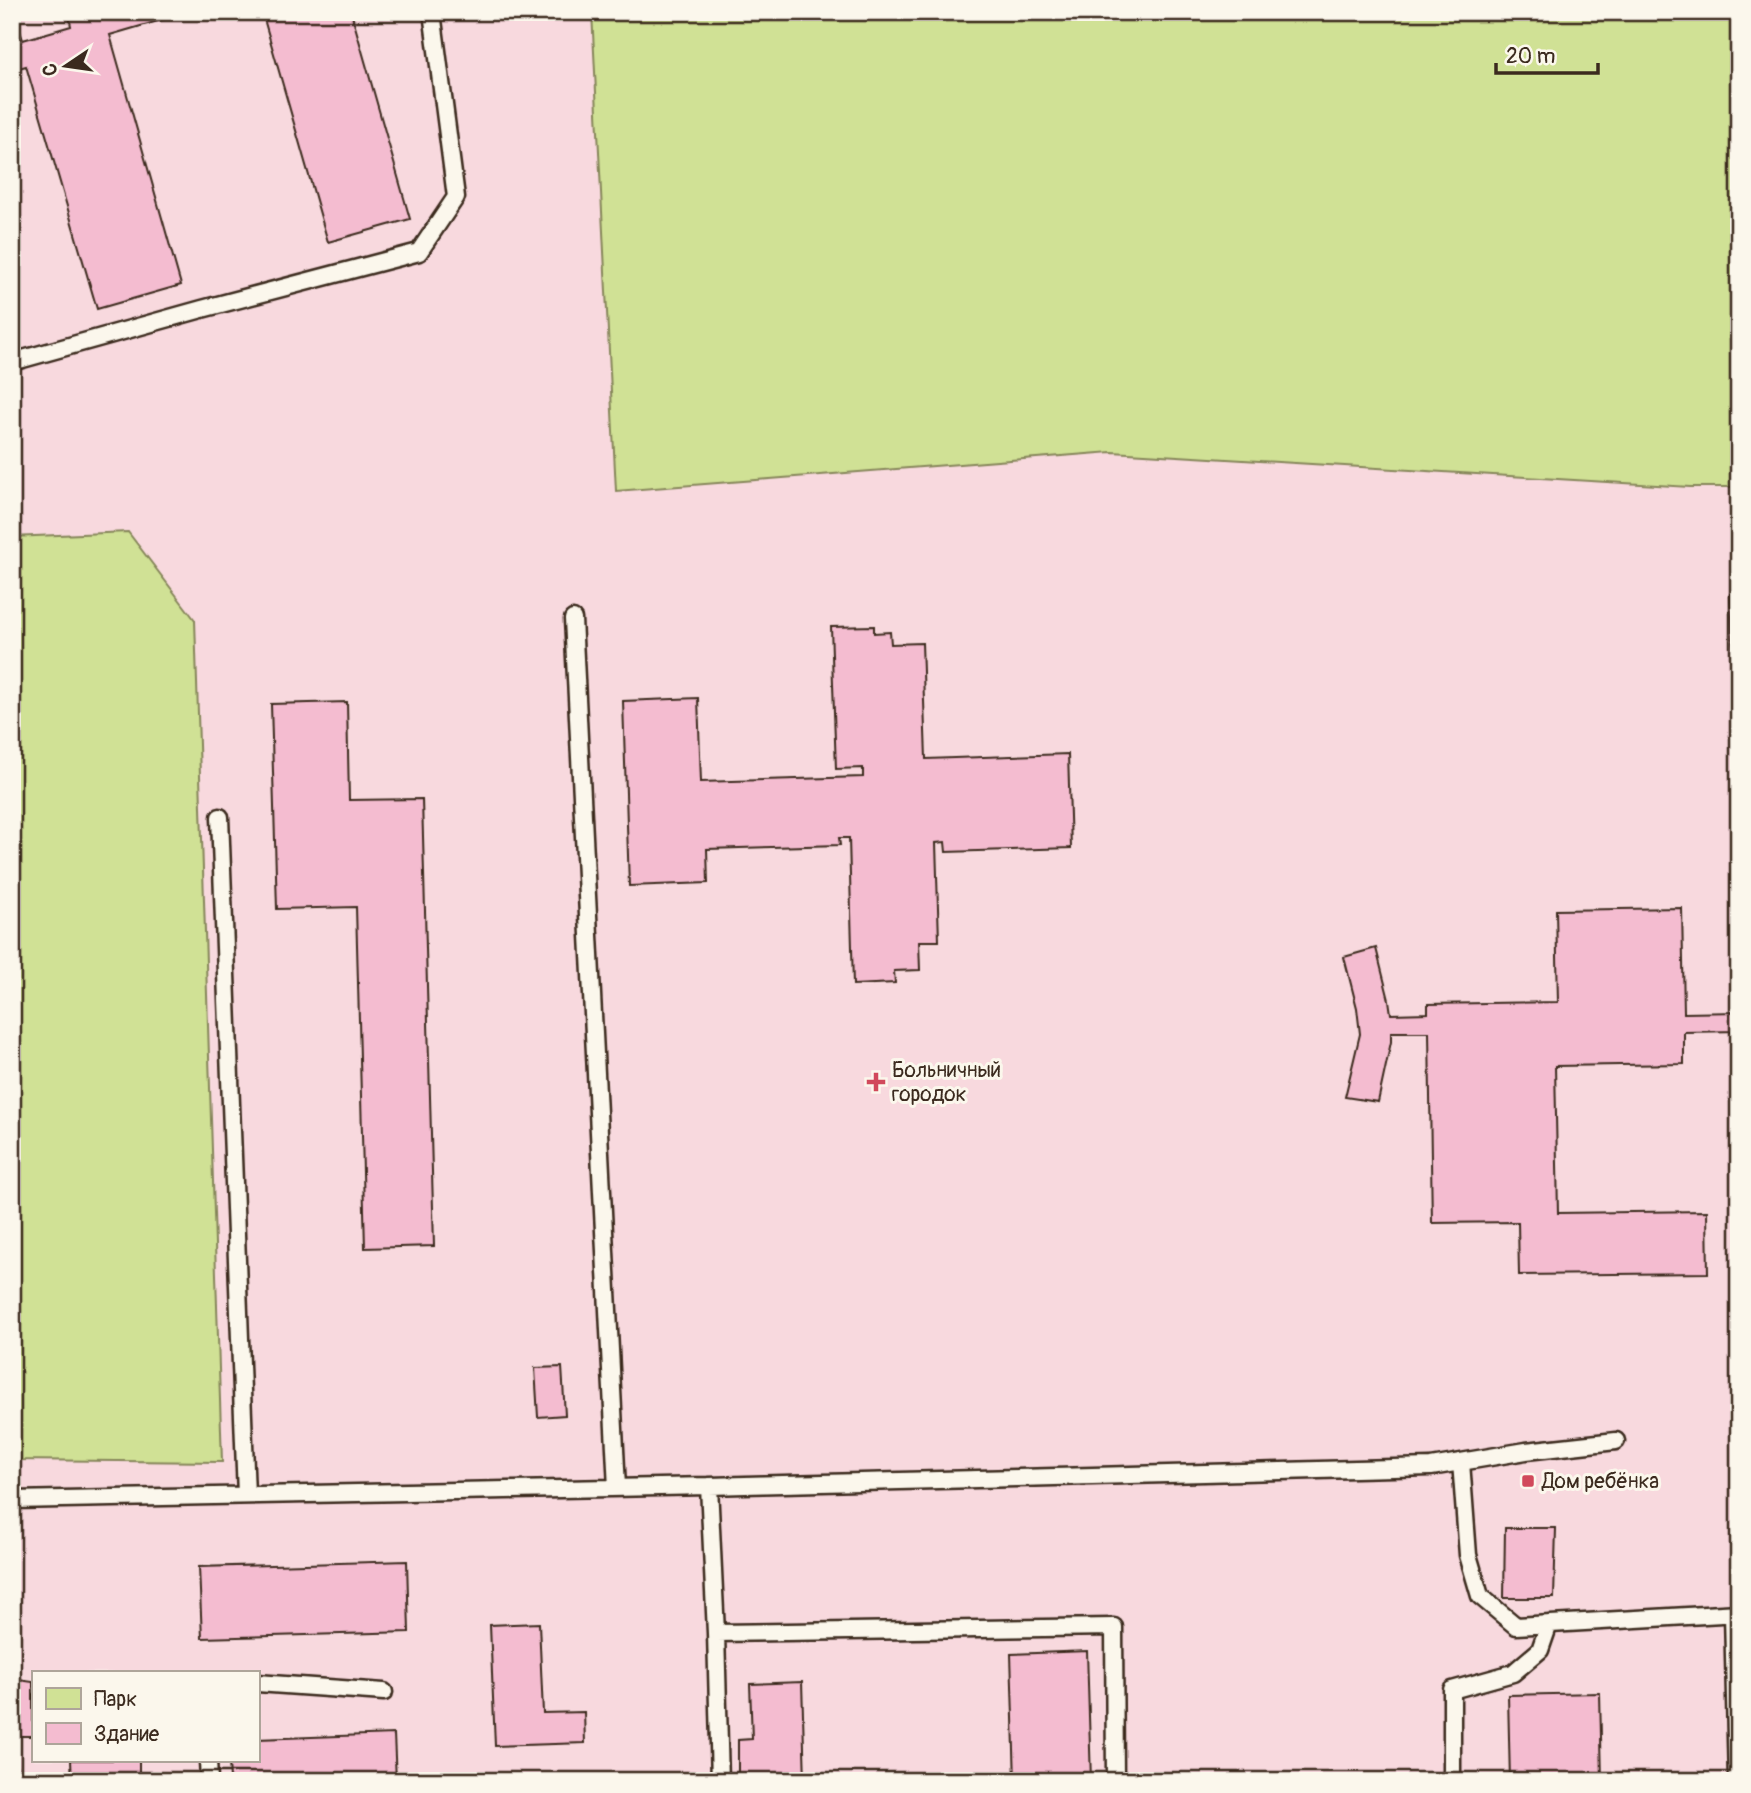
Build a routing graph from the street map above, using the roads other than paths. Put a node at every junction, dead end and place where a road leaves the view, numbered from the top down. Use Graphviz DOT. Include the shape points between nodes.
graph roads {
  1 [pos="432,12"];
  2 [pos="12,362"];
  3 [pos="573,619"];
  4 [pos="220,817"];
  5 [pos="1616,1441"];
  6 [pos="1461,1462"];
  7 [pos="709,1486"];
  8 [pos="617,1488"];
  9 [pos="246,1495"];
  10 [pos="12,1500"];
  11 [pos="1736,1614"];
  12 [pos="1549,1624"];
  13 [pos="716,1633"];
  14 [pos="259,1683"];
  15 [pos="384,1692"];
  16 [pos="208,1762"];
  17 [pos="209,1781"];
  18 [pos="720,1781"];
  19 [pos="1115,1781"];
  20 [pos="1452,1781"];
  21 [pos="1737,1781"];
  1 -- 2 [label="lane" via="456,197 419,252"];
  3 -- 8 [label="lane"];
  4 -- 9 [label="lane"];
  5 -- 6 [label="lane"];
  6 -- 7 [label="lane" via="1430,1467"];
  6 -- 12 [label="lane" via="1468,1555 1480,1596 1516,1626"];
  7 -- 8 [label="lane"];
  7 -- 13 [label="lane"];
  8 -- 9 [label="lane"];
  9 -- 10 [label="lane"];
  11 -- 12 [label="lane"];
  11 -- 21 [label="lane"];
  12 -- 20 [label="lane" via="1540,1650 1513,1673 1452,1689"];
  13 -- 18 [label="lane"];
  13 -- 19 [label="lane" via="1114,1627"];
  14 -- 15 [label="lane"];
  16 -- 17 [label="lane"];
}
